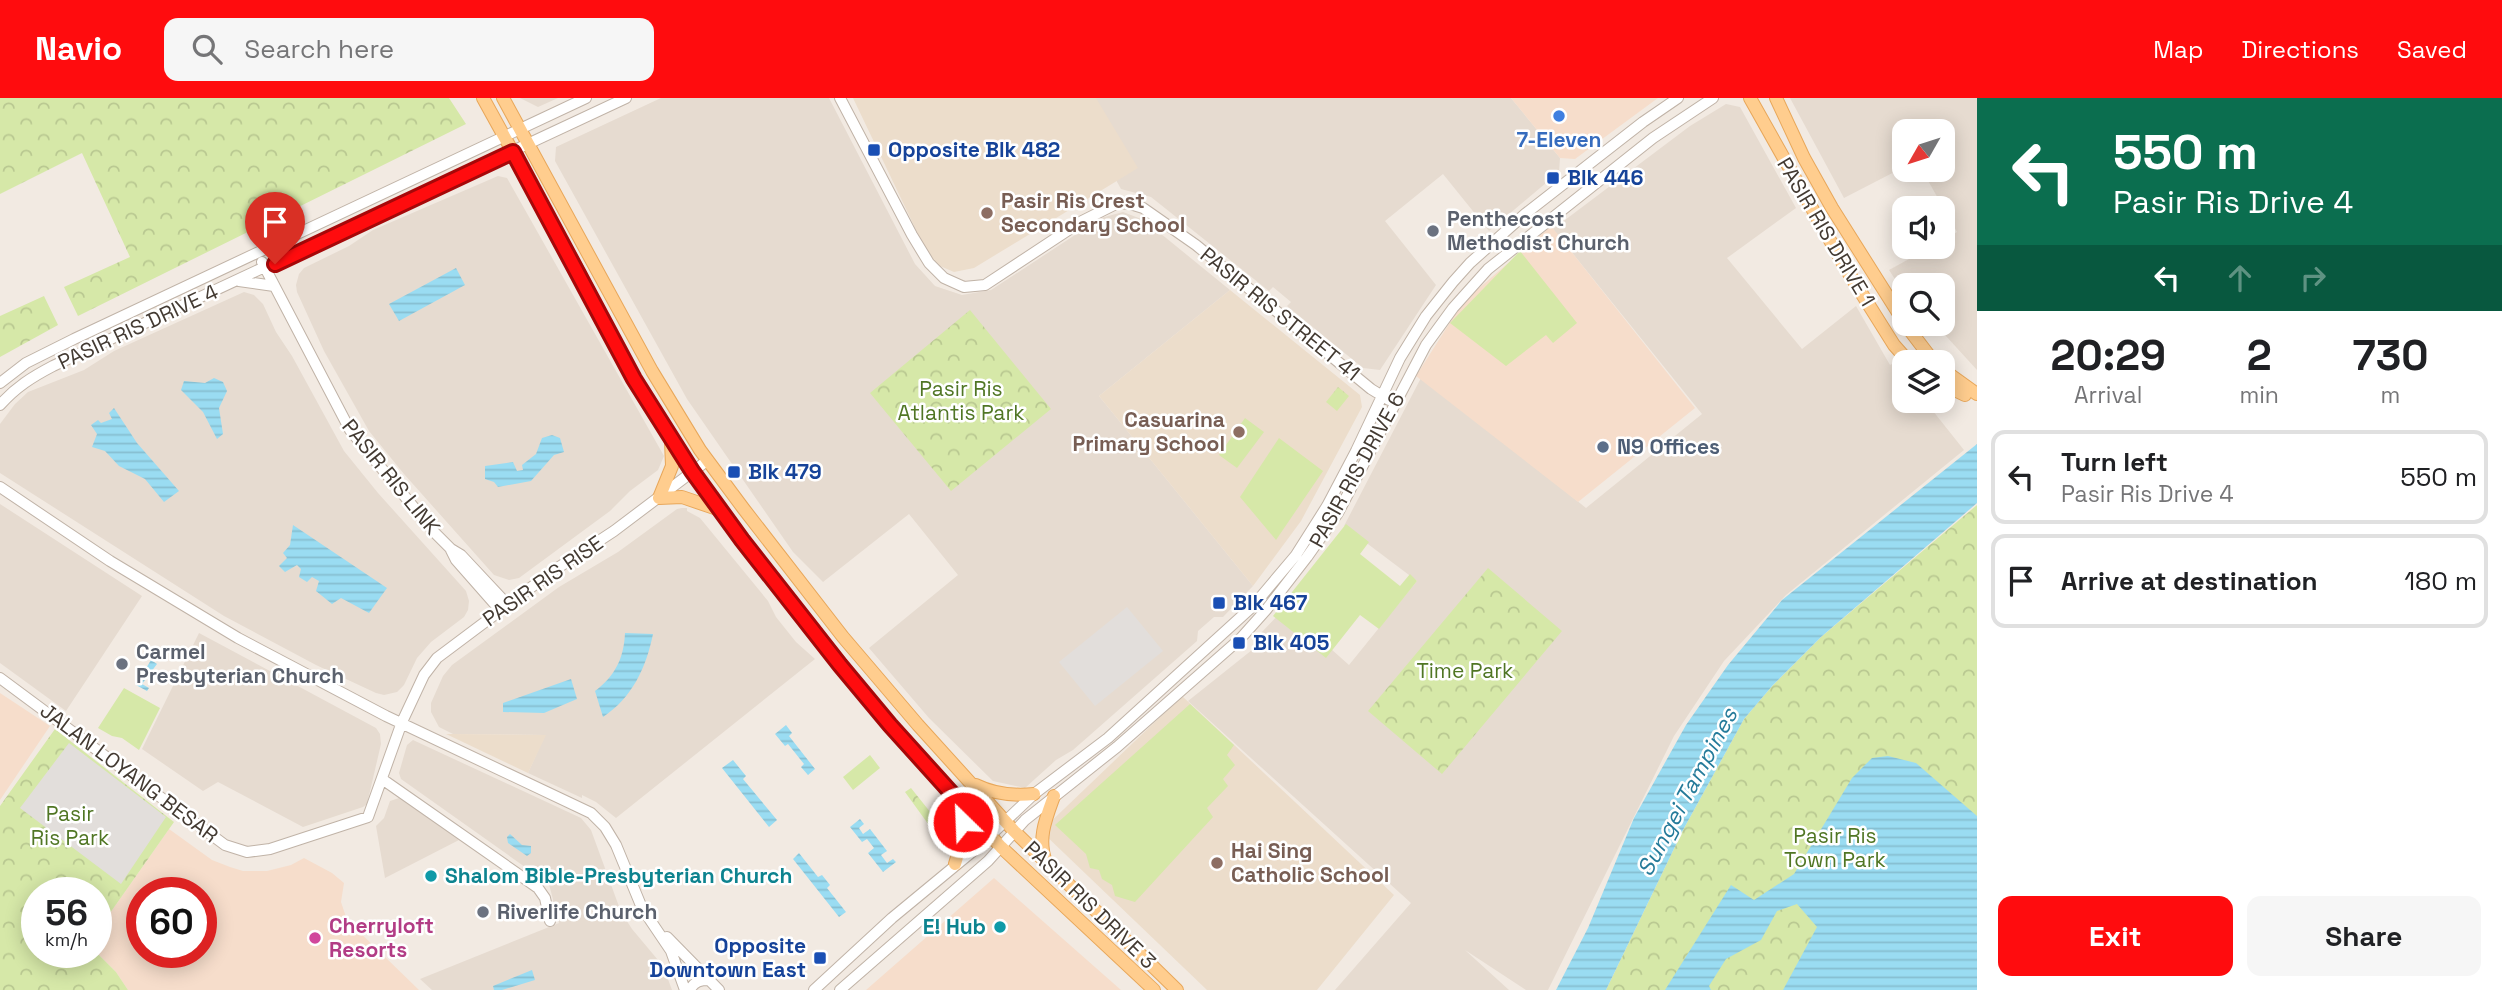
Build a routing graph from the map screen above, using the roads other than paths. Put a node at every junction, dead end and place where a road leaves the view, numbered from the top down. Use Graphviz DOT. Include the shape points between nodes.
graph roads {
  1 [pos="483,98"];
  2 [pos="503,98"];
  3 [pos="586,98"];
  4 [pos="626,98"];
  5 [pos="840,98"];
  6 [pos="1678,98"];
  7 [pos="1713,98"];
  8 [pos="1750,98"];
  9 [pos="1776,98"];
  10 [pos="521,129"];
  11 [pos="505,136"];
  12 [pos="530,145"];
  13 [pos="513,152"];
  14 [pos="258,253"];
  15 [pos="285,259"];
  16 [pos="265,268"];
  17 [pos="237,281"];
  18 [pos="274,286"];
  19 [pos="1892,303"];
  20 [pos="1899,350"];
  21 [pos="1955,378"];
  22 [pos="0,383"];
  23 [pos="1955,391"];
  24 [pos="1977,394"];
  25 [pos="1383,397"];
  26 [pos="1977,402"];
  27 [pos="1395,403"];
  28 [pos="0,405"];
  29 [pos="670,436"];
  30 [pos="708,460"];
  31 [pos="692,471"];
  32 [pos="2,493"];
  33 [pos="659,498"];
  34 [pos="720,510"];
  35 [pos="504,607"];
  36 [pos="0,678"];
  37 [pos="402,722"];
  38 [pos="382,779"];
  39 [pos="970,782"];
  40 [pos="1034,794"];
  41 [pos="1055,796"];
  42 [pos="955,797"];
  43 [pos="1009,826"];
  44 [pos="990,835"];
  45 [pos="1001,847"];
  46 [pos="1046,862"];
  47 [pos="955,864"];
  48 [pos="905,907"];
  49 [pos="550,921"];
  50 [pos="653,922"];
  51 [pos="918,922"];
  52 [pos="709,980"];
  53 [pos="688,990"];
  54 [pos="719,990"];
  55 [pos="814,990"];
  56 [pos="839,990"];
  57 [pos="1154,990"];
  58 [pos="1177,990"];
  1 -- 11 [label="main road, PASIR RIS DRIVE 3"];
  2 -- 10 [label="main road, PASIR RIS DRIVE 3"];
  3 -- 10 [label="street, PASIR RIS DRIVE 4"];
  4 -- 12 [label="street, PASIR RIS DRIVE 4"];
  5 -- 25 [label="street, PASIR RIS STREET 41" via="912,234 944,278 964,287 985,285 1082,221 1118,203 1130,204 1155,215 1196,245"];
  6 -- 25 [label="street, PASIR RIS DRIVE 6" via="1592,161 1470,263 1426,316"];
  7 -- 27 [label="street, PASIR RIS DRIVE 6" via="1653,138 1488,269 1426,345"];
  8 -- 20 [label="main road, PASIR RIS DRIVE 1" via="1840,258"];
  9 -- 19 [label="main road, PASIR RIS DRIVE 1" via="1832,208"];
  10 -- 11 [label="street, PASIR RIS DRIVE 4"];
  10 -- 12 [label="main road, PASIR RIS DRIVE 3"];
  11 -- 13 [label="main road, PASIR RIS DRIVE 3"];
  11 -- 14 [label="street, PASIR RIS DRIVE 4"];
  12 -- 13 [label="street, PASIR RIS DRIVE 4"];
  12 -- 30 [label="main road, PASIR RIS DRIVE 3" via="652,371"];
  13 -- 15 [label="street, PASIR RIS DRIVE 4"];
  13 -- 29 [label="main road, PASIR RIS DRIVE 3" via="634,379"];
  14 -- 16 [label="street, PASIR RIS LINK"];
  14 -- 22 [label="street, PASIR RIS DRIVE 4" via="26,363"];
  15 -- 16 [label="street, PASIR RIS DRIVE 4"];
  15 -- 18 [label="street"];
  16 -- 17 [label="street, PASIR RIS DRIVE 4"];
  16 -- 18 [label="street, PASIR RIS LINK"];
  17 -- 18 [label="street"];
  17 -- 28 [label="street, PASIR RIS DRIVE 4" via="30,377"];
  18 -- 35 [label="street, PASIR RIS LINK" via="345,424 456,560"];
  21 -- 24 [label="main road"];
  23 -- 26 [label="main road"];
  25 -- 27 [label="street, PASIR RIS STREET 41"];
  25 -- 40 [label="street, PASIR RIS DRIVE 6" via="1327,506 1261,598 1108,738"];
  27 -- 41 [label="street, PASIR RIS DRIVE 6" via="1338,513 1266,610 1241,638"];
  29 -- 31 [label="main road, PASIR RIS DRIVE 3"];
  29 -- 33 [label="main road" via="671,466"];
  30 -- 31 [label="street, PASIR RIS RISE"];
  30 -- 39 [label="main road, PASIR RIS DRIVE 3" via="843,637"];
  31 -- 33 [label="street, PASIR RIS RISE"];
  31 -- 34 [label="main road, PASIR RIS DRIVE 3"];
  32 -- 37 [label="street" via="193,612"];
  33 -- 34 [label="main road" via="682,497"];
  33 -- 35 [label="street, PASIR RIS RISE"];
  34 -- 42 [label="main road, PASIR RIS DRIVE 3" via="873,705"];
  35 -- 37 [label="street, PASIR RIS RISE" via="437,658"];
  36 -- 38 [label="street, JALAN LOYANG BESAR" via="225,845 247,852 270,849 368,817"];
  37 -- 38 [label="street, JALAN LOYANG BESAR"];
  37 -- 50 [label="street" via="591,813 616,845 642,908"];
  38 -- 49 [label="street" via="538,888"];
  39 -- 40 [label="main road" via="999,793"];
  39 -- 43 [label="main road, PASIR RIS DRIVE 3"];
  40 -- 43 [label="street, PASIR RIS DRIVE 6"];
  41 -- 43 [label="street, PASIR RIS DRIVE 6"];
  41 -- 46 [label="main road" via="1042,832"];
  42 -- 44 [label="main road, PASIR RIS DRIVE 3"];
  42 -- 47 [label="main road" via="963,822"];
  43 -- 44 [label="street, PASIR RIS DRIVE 6"];
  43 -- 45 [label="street, PASIR RIS DRIVE 6"];
  43 -- 46 [label="main road, PASIR RIS DRIVE 3"];
  44 -- 45 [label="main road, PASIR RIS DRIVE 3"];
  44 -- 47 [label="street, PASIR RIS DRIVE 6"];
  45 -- 51 [label="street, PASIR RIS DRIVE 6"];
  45 -- 57 [label="main road, PASIR RIS DRIVE 3"];
  46 -- 58 [label="main road, PASIR RIS DRIVE 3"];
  47 -- 48 [label="street, PASIR RIS DRIVE 6"];
  48 -- 51 [label="street"];
  48 -- 55 [label="street, PASIR RIS DRIVE 6"];
  50 -- 52 [label="street"];
  50 -- 53 [label="street"];
  51 -- 56 [label="street, PASIR RIS DRIVE 6"];
  52 -- 53 [label="street" via="701,979"];
  52 -- 54 [label="street"];
}
